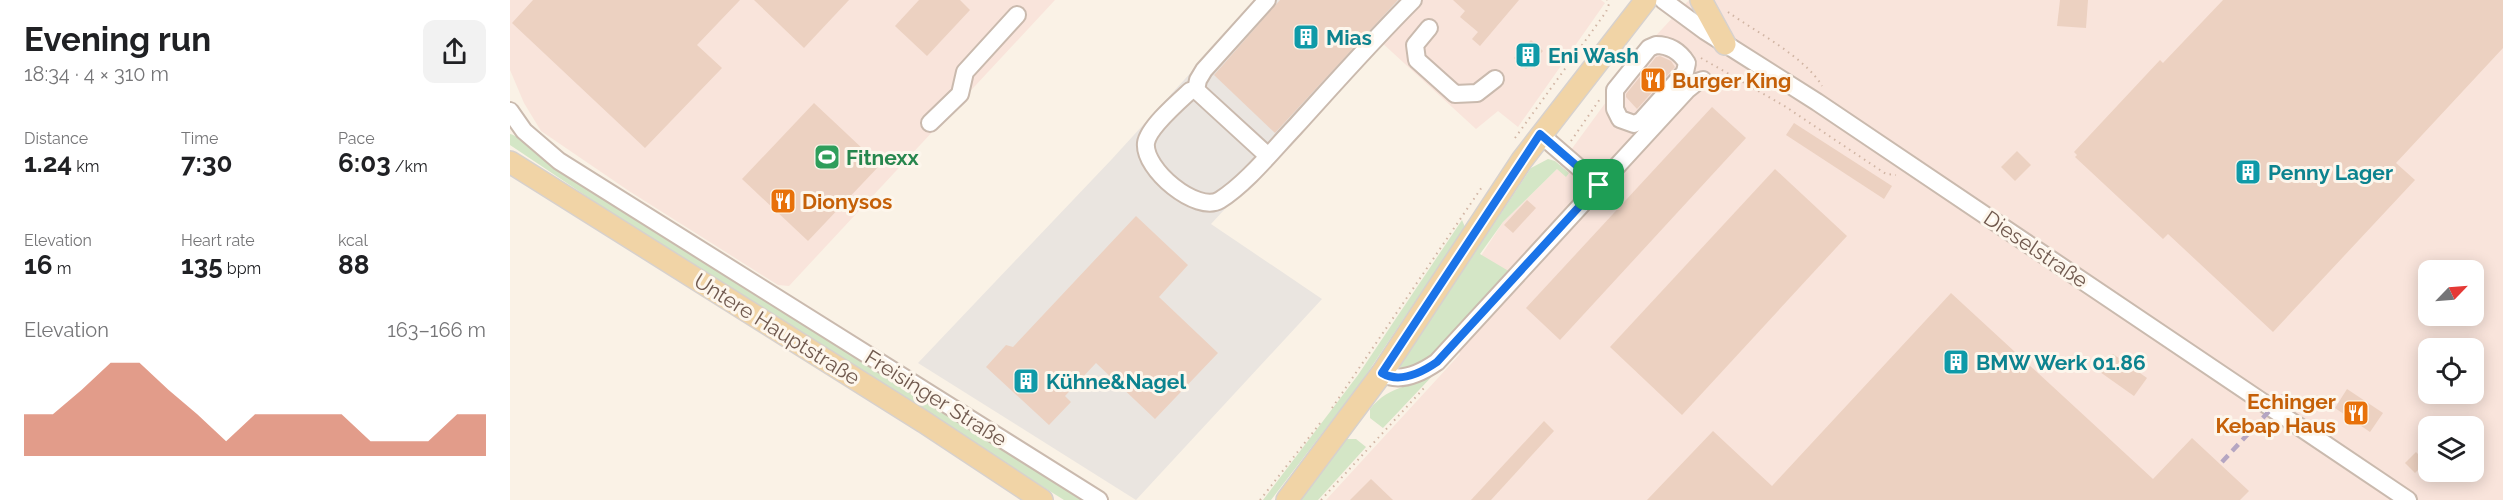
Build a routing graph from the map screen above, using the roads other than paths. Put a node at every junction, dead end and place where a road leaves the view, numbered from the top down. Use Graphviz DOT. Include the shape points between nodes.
graph roads {
  1 [pos="1267,0"];
  2 [pos="1413,0"];
  3 [pos="1646,0"];
  4 [pos="1663,0"];
  5 [pos="1701,0"];
  6 [pos="1017,15"];
  7 [pos="1429,28"];
  8 [pos="1725,44"];
  9 [pos="1495,79"];
  10 [pos="1702,80"];
  11 [pos="1196,90"];
  12 [pos="510,111"];
  13 [pos="1620,119"];
  14 [pos="930,123"];
  15 [pos="1540,134"];
  16 [pos="1268,156"];
  17 [pos="510,162"];
  18 [pos="1599,185"];
  19 [pos="1382,373"];
  20 [pos="1042,500"];
  21 [pos="1099,500"];
  22 [pos="1287,500"];
  23 [pos="2408,500"];
  1 -- 11 [label="street" via="1204,70"];
  2 -- 16 [label="street"];
  3 -- 15 [label="main road"];
  4 -- 8 [label="street, Dieselstraße"];
  5 -- 8 [label="main road"];
  6 -- 14 [label="street" via="965,72 960,94"];
  7 -- 9 [label="street" via="1415,45 1417,60 1455,94 1477,93"];
  8 -- 23 [label="street, Dieselstraße"];
  10 -- 18 [label="street" via="1687,90"];
  11 -- 16 [label="street"];
  11 -- 16 [label="street" via="1190,91 1152,130 1146,143 1158,173 1201,203 1218,202"];
  12 -- 21 [label="street, Freisinger Straße" via="524,131 559,161"];
  13 -- 13 [label="street" via="1634,124 1641,121 1685,72 1687,63 1682,55 1665,45 1649,48 1615,90"];
  15 -- 18 [label="street"];
  15 -- 19 [label="main road"];
  17 -- 20 [label="main road, Untere Hauptstraße"];
  18 -- 19 [label="street" via="1437,362 1411,376 1390,378"];
  19 -- 22 [label="main road"];
}
